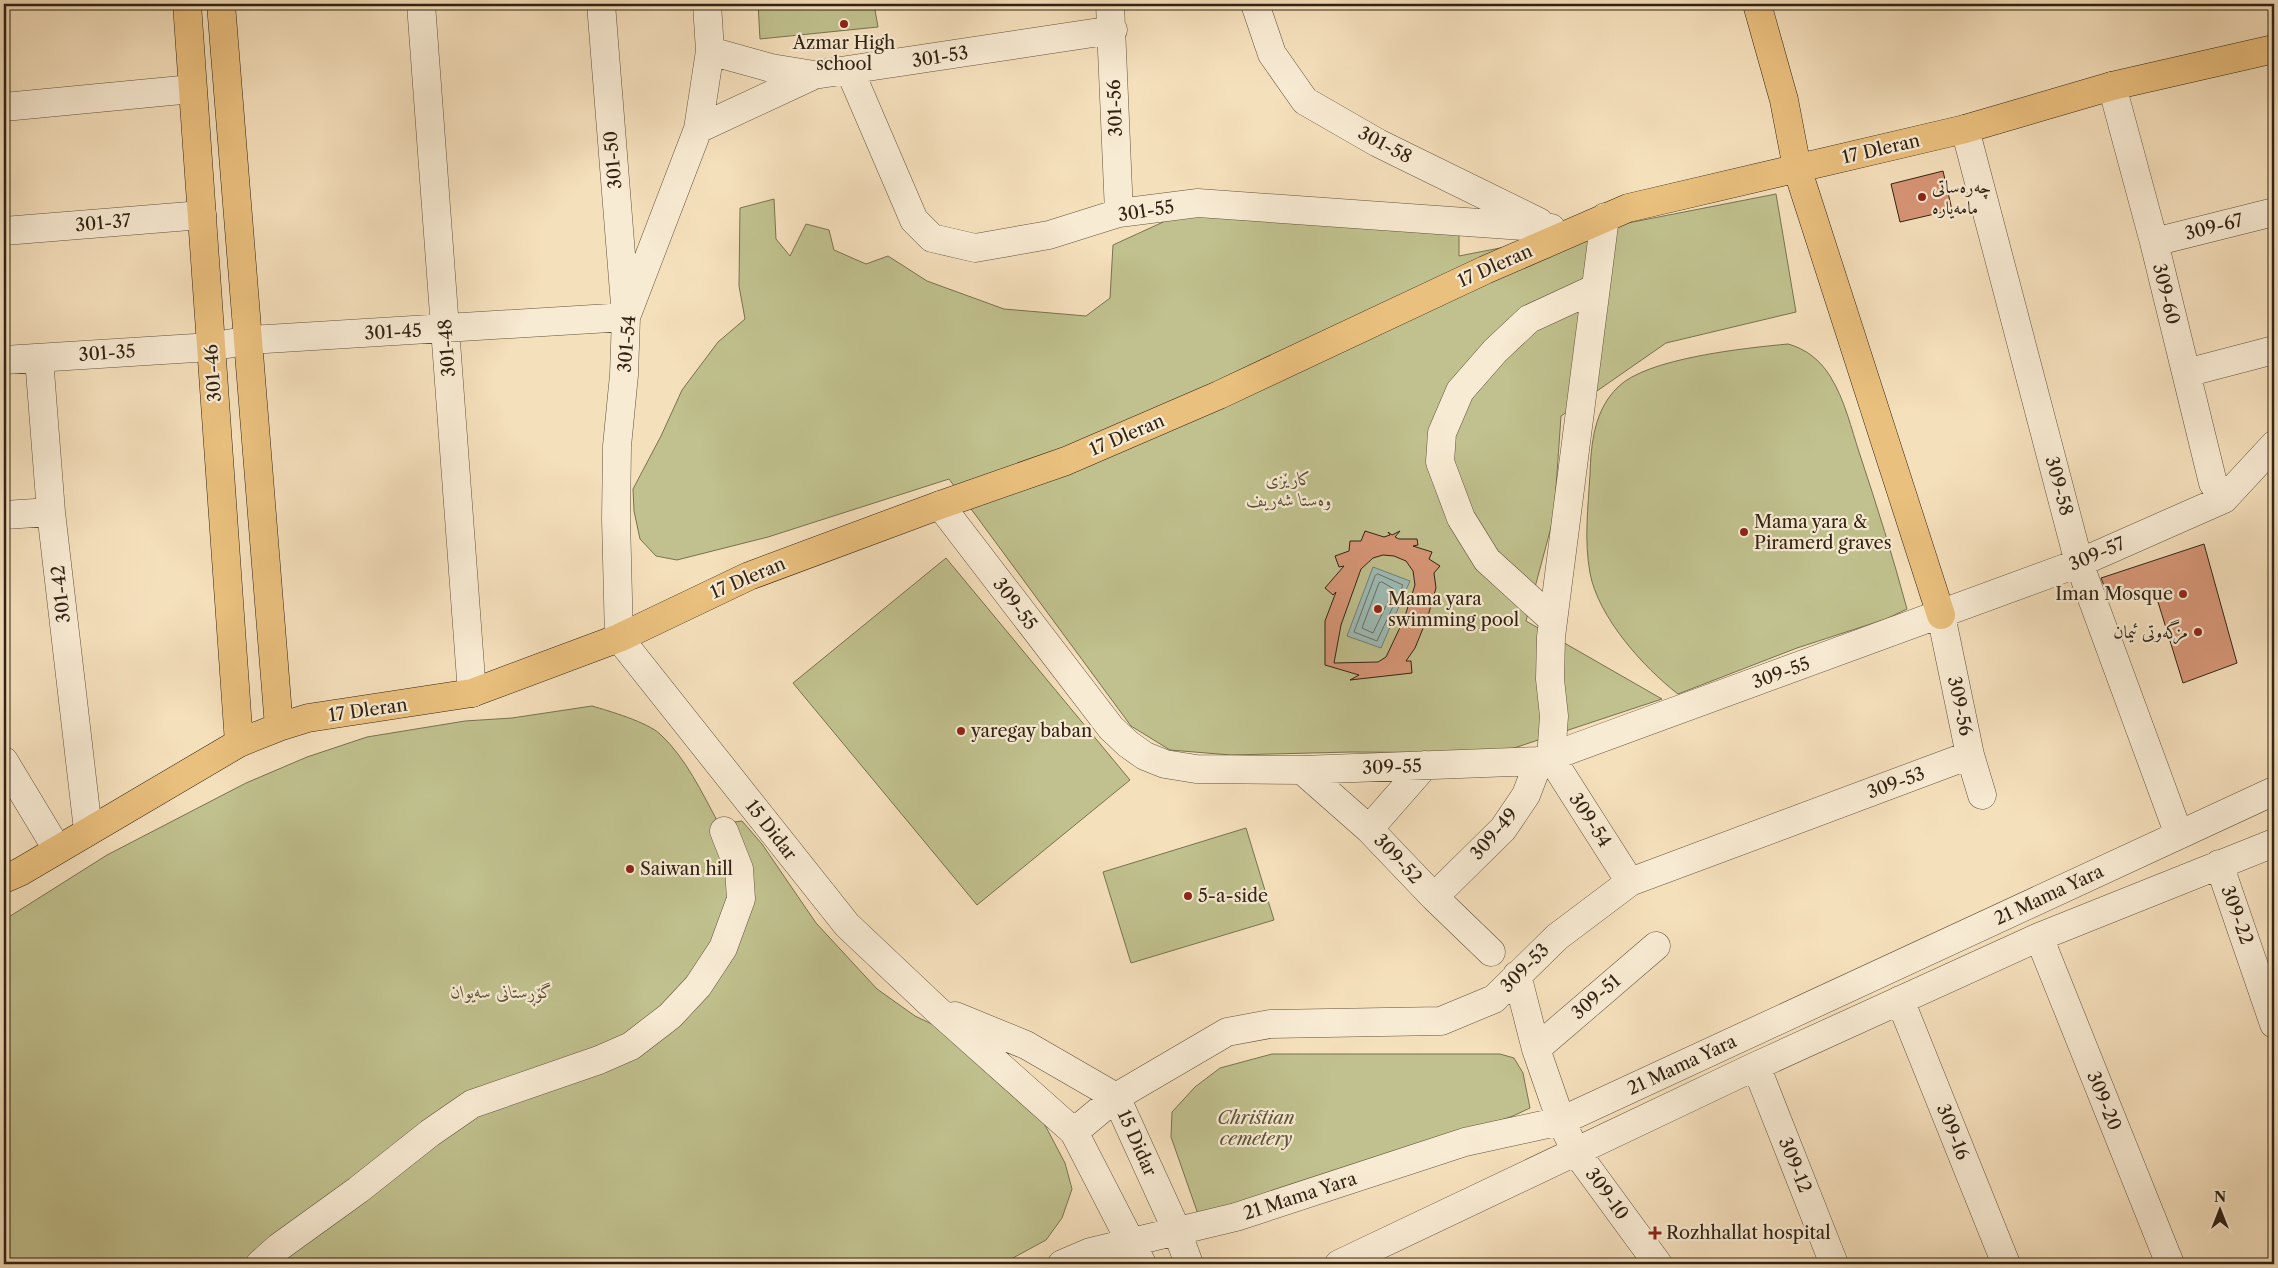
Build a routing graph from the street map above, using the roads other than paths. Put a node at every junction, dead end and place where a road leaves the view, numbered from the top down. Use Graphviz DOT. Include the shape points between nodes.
graph roads {
  1 [pos="186,4"];
  2 [pos="221,4"];
  3 [pos="421,4"];
  4 [pos="601,4"];
  5 [pos="707,4"];
  6 [pos="1255,4"];
  7 [pos="1757,4"];
  8 [pos="1111,17"];
  9 [pos="2274,49"];
  10 [pos="710,51"];
  11 [pos="850,71"];
  12 [pos="814,75"];
  13 [pos="2112,86"];
  14 [pos="192,90"];
  15 [pos="4,107"];
  16 [pos="698,129"];
  17 [pos="1965,129"];
  18 [pos="1797,168"];
  19 [pos="2274,212"];
  20 [pos="1119,213"];
  21 [pos="202,215"];
  22 [pos="1604,217"];
  23 [pos="4,231"];
  24 [pos="1558,232"];
  25 [pos="2154,242"];
  26 [pos="1594,288"];
  27 [pos="626,317"];
  28 [pos="445,328"];
  29 [pos="249,340"];
  30 [pos="211,347"];
  31 [pos="2274,350"];
  32 [pos="39,358"];
  33 [pos="4,360"];
  34 [pos="2186,373"];
  35 [pos="2274,445"];
  36 [pos="2224,499"];
  37 [pos="940,505"];
  38 [pos="51,512"];
  39 [pos="4,515"];
  40 [pos="2079,563"];
  41 [pos="1941,615"];
  42 [pos="1553,620"];
  43 [pos="620,638"];
  44 [pos="472,693"];
  45 [pos="279,727"];
  46 [pos="239,743"];
  47 [pos="1970,755"];
  48 [pos="1545,759"];
  49 [pos="4,761"];
  50 [pos="1425,766"];
  51 [pos="1302,770"];
  52 [pos="2274,791"];
  53 [pos="1982,795"];
  54 [pos="1369,829"];
  55 [pos="88,830"];
  56 [pos="724,831"];
  57 [pos="2178,835"];
  58 [pos="2274,843"];
  59 [pos="56,849"];
  60 [pos="2219,864"];
  61 [pos="4,879"];
  62 [pos="1630,882"];
  63 [pos="1434,898"];
  64 [pos="2038,937"];
  65 [pos="1656,946"];
  66 [pos="1491,952"];
  67 [pos="1517,975"];
  68 [pos="1900,1000"];
  69 [pos="936,1009"];
  70 [pos="2274,1024"];
  71 [pos="1536,1049"];
  72 [pos="1756,1066"];
  73 [pos="1116,1097"];
  74 [pos="1561,1121"];
  75 [pos="1074,1132"];
  76 [pos="1576,1152"];
  77 [pos="1177,1232"];
  78 [pos="1136,1254"];
  79 [pos="1367,1258"];
  80 [pos="260,1264"];
  81 [pos="1062,1264"];
  82 [pos="1189,1264"];
  83 [pos="1339,1264"];
  84 [pos="1658,1264"];
  85 [pos="1834,1264"];
  86 [pos="2006,1264"];
  87 [pos="2170,1264"];
  1 -- 14 [label="main road, 301-46"];
  2 -- 29 [label="main road"];
  3 -- 28 [label="street, 301-48"];
  4 -- 27 [label="street, 301-50"];
  5 -- 10 [label="street, 301-54"];
  6 -- 24 [label="street, 301-58" via="1272,54 1305,101 1378,143"];
  7 -- 18 [label="main road" via="1784,100"];
  8 -- 11 [label="street, 301-53"];
  8 -- 20 [label="street, 301-56"];
  9 -- 13 [label="main road, 17 Dleran"];
  10 -- 12 [label="street, 301-53" via="771,68"];
  10 -- 16 [label="street, 301-54"];
  11 -- 12 [label="street, 301-53"];
  11 -- 20 [label="street, 301-55" via="914,220 932,238 975,248 1049,235"];
  12 -- 16 [label="street"];
  13 -- 17 [label="main road, 17 Dleran"];
  13 -- 25 [label="street, 309-60"];
  14 -- 15 [label="street"];
  14 -- 21 [label="main road, 301-46"];
  16 -- 27 [label="street, 301-54"];
  17 -- 18 [label="main road, 17 Dleran"];
  17 -- 40 [label="street, 309-58"];
  18 -- 22 [label="main road, 17 Dleran" via="1656,201"];
  18 -- 41 [label="main road"];
  19 -- 25 [label="street, 309-67"];
  20 -- 24 [label="street, 301-55" via="1198,203"];
  21 -- 23 [label="street, 301-37"];
  21 -- 30 [label="main road, 301-46"];
  22 -- 24 [label="main road, 17 Dleran"];
  22 -- 26 [label="street, 309-49"];
  24 -- 37 [label="main road, 17 Dleran" via="1218,395 1084,453"];
  25 -- 34 [label="street, 309-60"];
  26 -- 42 [label="street, 309-49"];
  26 -- 42 [label="street" via="1529,318 1460,391 1442,433 1440,462 1461,518 1487,560"];
  27 -- 28 [label="street, 301-45"];
  27 -- 43 [label="street, 301-54" via="617,446"];
  28 -- 29 [label="street, 301-45"];
  28 -- 44 [label="street, 301-48"];
  29 -- 30 [label="street, 301-45"];
  29 -- 45 [label="main road"];
  30 -- 32 [label="street, 301-35"];
  30 -- 46 [label="main road, 301-46"];
  31 -- 34 [label="street"];
  32 -- 33 [label="street, 301-35"];
  32 -- 38 [label="street, 301-42"];
  34 -- 36 [label="street, 309-60" via="2213,483"];
  35 -- 36 [label="street"];
  36 -- 40 [label="street, 309-57"];
  37 -- 43 [label="main road, 17 Dleran" via="749,576"];
  37 -- 51 [label="street, 309-55" via="1111,728 1128,744 1165,764 1188,768"];
  38 -- 39 [label="street"];
  38 -- 55 [label="street, 301-42"];
  40 -- 41 [label="street, 309-57"];
  40 -- 57 [label="street, 309-58"];
  41 -- 47 [label="street, 309-56"];
  41 -- 48 [label="street, 309-55"];
  42 -- 48 [label="street, 309-49" via="1550,658 1554,716"];
  43 -- 44 [label="main road, 17 Dleran"];
  43 -- 69 [label="street, 15 Didar" via="847,925"];
  44 -- 45 [label="main road, 17 Dleran" via="308,718"];
  45 -- 46 [label="main road, 17 Dleran"];
  46 -- 55 [label="main road, 17 Dleran"];
  47 -- 53 [label="street, 309-56"];
  47 -- 62 [label="street, 309-53"];
  48 -- 50 [label="street, 309-55"];
  48 -- 62 [label="street, 309-54"];
  48 -- 63 [label="street, 309-49" via="1526,796 1503,829"];
  49 -- 59 [label="street"];
  50 -- 51 [label="street, 309-55"];
  50 -- 54 [label="street"];
  51 -- 54 [label="street, 309-52"];
  52 -- 57 [label="street, 21 Mama Yara"];
  54 -- 63 [label="street, 309-52"];
  55 -- 59 [label="main road, 17 Dleran"];
  56 -- 80 [label="street" via="739,869 741,899 723,948 698,986 670,1016 631,1046 472,1104"];
  57 -- 74 [label="street, 21 Mama Yara"];
  58 -- 60 [label="street, 21 Mama Yara"];
  59 -- 61 [label="main road, 17 Dleran"];
  60 -- 64 [label="street, 21 Mama Yara"];
  60 -- 70 [label="street, 309-22"];
  62 -- 67 [label="street, 309-53" via="1557,937"];
  63 -- 66 [label="street, 309-52"];
  64 -- 68 [label="street, 21 Mama Yara"];
  64 -- 87 [label="street, 309-20"];
  65 -- 71 [label="street, 309-51"];
  67 -- 71 [label="street"];
  67 -- 73 [label="street, 309-53" via="1494,999 1441,1021 1270,1024 1227,1032"];
  68 -- 72 [label="street, 21 Mama Yara"];
  68 -- 86 [label="street, 309-16"];
  69 -- 73 [label="street, 15 Didar" via="1026,1045"];
  69 -- 75 [label="street, 15 Didar"];
  71 -- 74 [label="street"];
  72 -- 76 [label="street, 21 Mama Yara"];
  72 -- 85 [label="street, 309-12"];
  73 -- 75 [label="street, 309-53"];
  73 -- 77 [label="street, 15 Didar"];
  74 -- 76 [label="street, 309-10"];
  74 -- 77 [label="street, 21 Mama Yara" via="1465,1142 1236,1217"];
  75 -- 78 [label="street, 15 Didar"];
  76 -- 79 [label="street, 21 Mama Yara"];
  76 -- 84 [label="street, 309-10"];
  77 -- 78 [label="street, 21 Mama Yara"];
  77 -- 82 [label="street, 15 Didar"];
  78 -- 81 [label="street, 21 Mama Yara" via="1090,1252"];
  79 -- 83 [label="street, 21 Mama Yara"];
}
